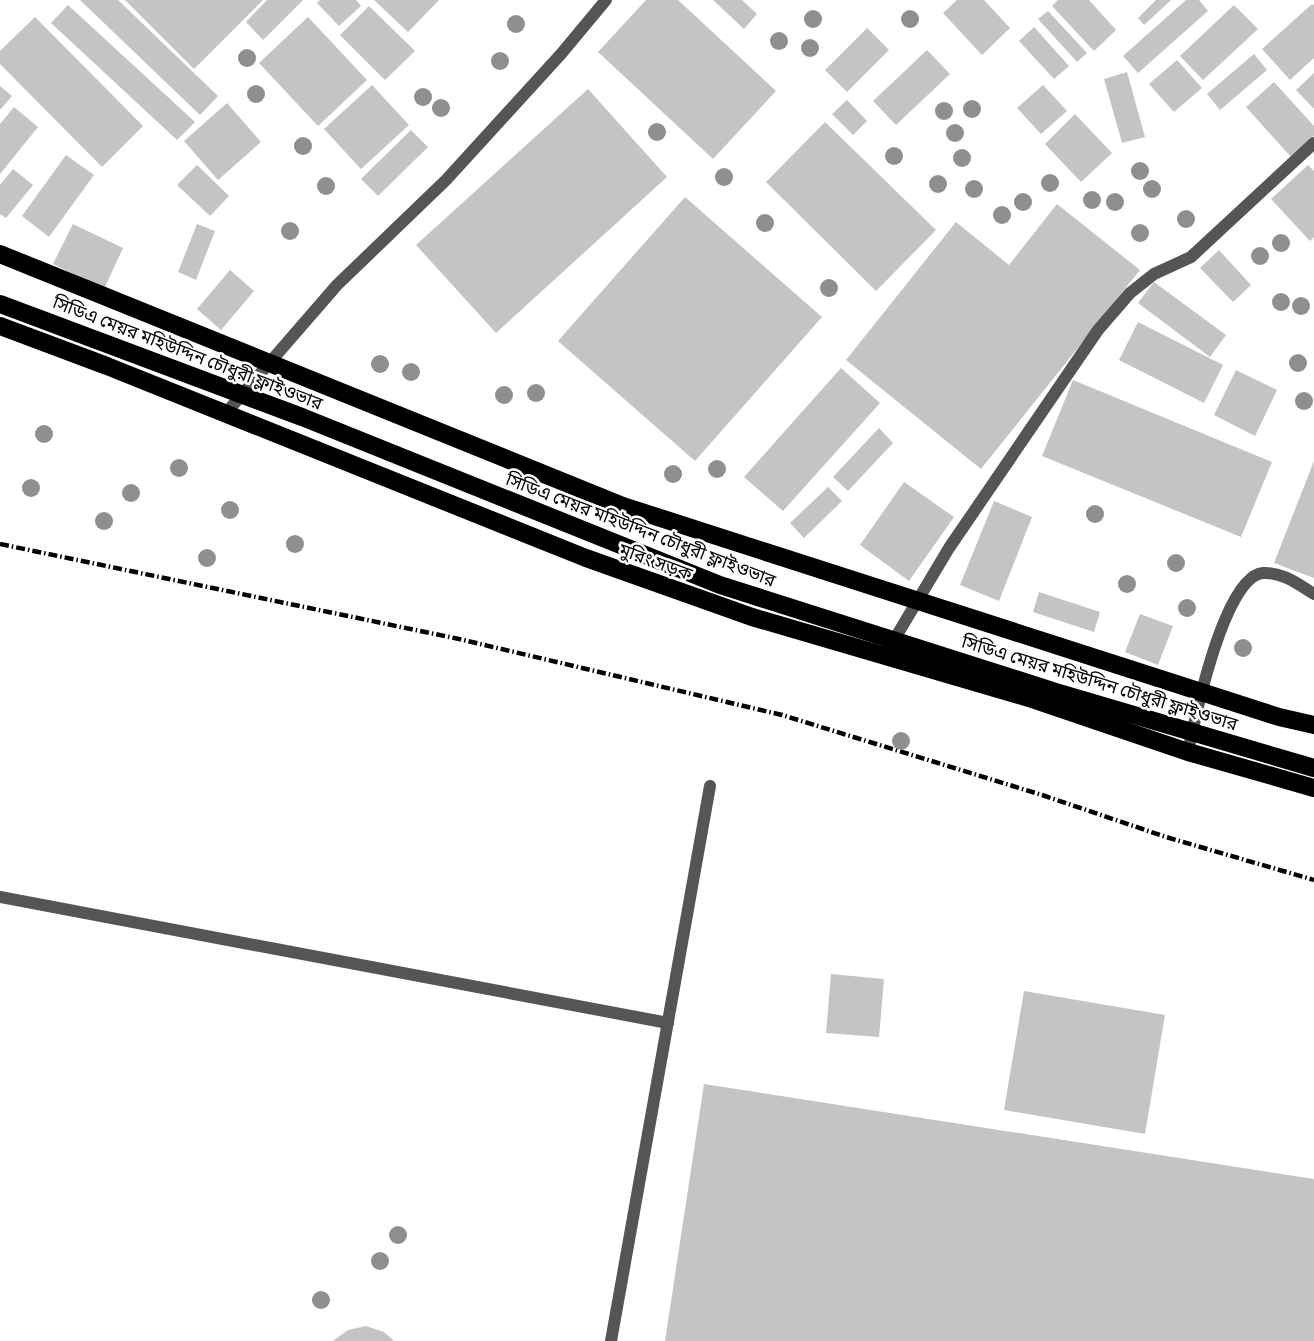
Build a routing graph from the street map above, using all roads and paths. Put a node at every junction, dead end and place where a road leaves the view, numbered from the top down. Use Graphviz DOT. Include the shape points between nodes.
graph roads {
  1 [pos="606,0"];
  2 [pos="1314,143"];
  3 [pos="0,254"];
  4 [pos="0,304"];
  5 [pos="0,326"];
  6 [pos="226,413"];
  7 [pos="1314,594"];
  8 [pos="885,656"];
  9 [pos="1314,725"];
  10 [pos="1188,752"];
  11 [pos="1314,768"];
  12 [pos="710,786"];
  13 [pos="1314,788"];
  14 [pos="0,897"];
  15 [pos="668,1023"];
  16 [pos="611,1341"];
  1 -- 6 [label="street" via="446,180 337,285"];
  2 -- 8 [label="street" via="1191,257 1154,274 1131,293 1098,330 949,548"];
  3 -- 9 [label="highway" via="623,506 1278,717"];
  4 -- 11 [label="highway, সিডিএ মেয়র মহিউদ্দিন চৌধুরী ফ্লাইওভার" via="302,417 720,585 1056,692"];
  5 -- 6 [label="highway, মুরিং সড়ক"];
  6 -- 8 [label="highway, মুরিং সড়ক" via="586,558 752,617"];
  7 -- 10 [label="street" via="1282,575 1261,573 1246,582 1230,606 1205,678"];
  8 -- 10 [label="highway, মুরিং সড়ক" via="1029,698"];
  10 -- 13 [label="highway, মুরিং সড়ক"];
  12 -- 15 [label="street"];
  14 -- 15 [label="street"];
  15 -- 16 [label="street"];
}
